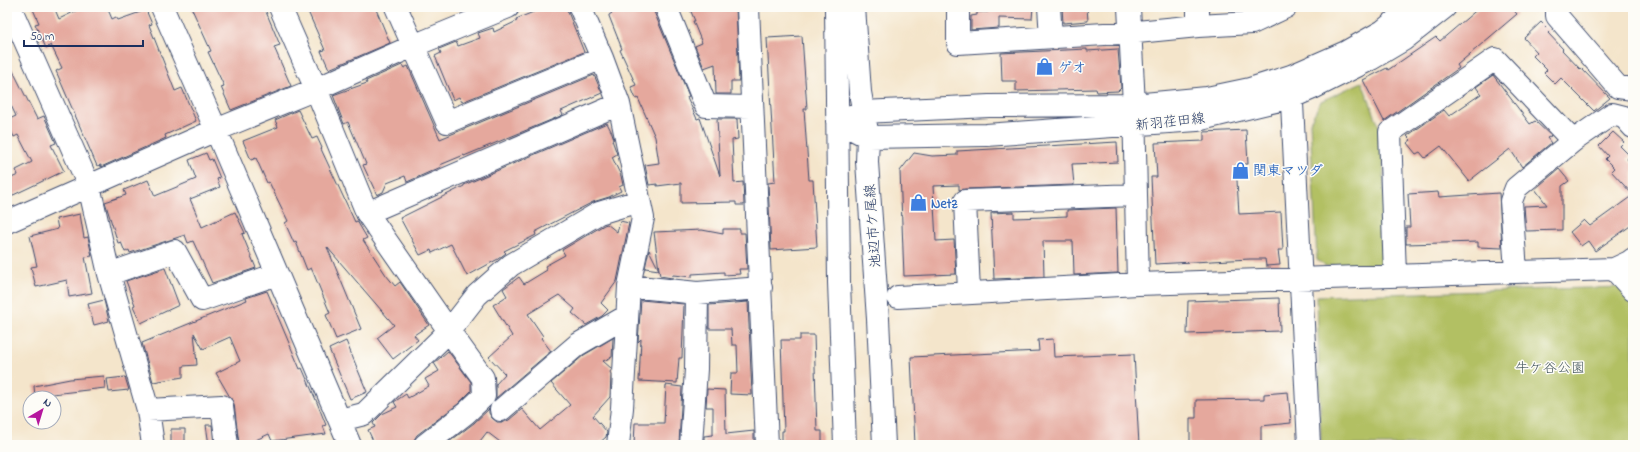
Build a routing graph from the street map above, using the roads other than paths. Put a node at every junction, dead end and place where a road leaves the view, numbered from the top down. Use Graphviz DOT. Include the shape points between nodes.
graph roads {
  1 [pos="10,7"];
  2 [pos="162,7"];
  3 [pos="280,7"];
  4 [pos="396,7"];
  5 [pos="508,7"];
  6 [pos="580,7"];
  7 [pos="666,7"];
  8 [pos="748,7"];
  9 [pos="836,7"];
  10 [pos="854,7"];
  11 [pos="958,7"];
  12 [pos="1048,7"];
  13 [pos="1129,7"];
  14 [pos="1286,7"];
  15 [pos="1412,7"];
  16 [pos="1445,7"];
  17 [pos="1557,7"];
  18 [pos="1198,16"];
  19 [pos="1130,33"];
  20 [pos="1051,38"];
  21 [pos="413,46"];
  22 [pos="602,58"];
  23 [pos="1291,86"];
  24 [pos="1633,89"];
  25 [pos="316,90"];
  26 [pos="619,104"];
  27 [pos="752,107"];
  28 [pos="863,112"];
  29 [pos="1134,115"];
  30 [pos="837,121"];
  31 [pos="1633,126"];
  32 [pos="216,130"];
  33 [pos="868,137"];
  34 [pos="1573,141"];
  35 [pos="89,186"];
  36 [pos="1136,194"];
  37 [pos="639,201"];
  38 [pos="367,213"];
  39 [pos="7,222"];
  40 [pos="1624,264"];
  41 [pos="1516,271"];
  42 [pos="109,274"];
  43 [pos="277,274"];
  44 [pos="1396,275"];
  45 [pos="1300,279"];
  46 [pos="1138,284"];
  47 [pos="629,286"];
  48 [pos="761,288"];
  49 [pos="1633,290"];
  50 [pos="969,292"];
  51 [pos="697,293"];
  52 [pos="898,297"];
  53 [pos="627,316"];
  54 [pos="449,331"];
  55 [pos="148,410"];
  56 [pos="501,410"];
  57 [pos="340,420"];
  58 [pos="153,445"];
  59 [pos="227,445"];
  60 [pos="350,445"];
  61 [pos="425,445"];
  62 [pos="618,445"];
  63 [pos="691,445"];
  64 [pos="767,445"];
  65 [pos="845,445"];
  66 [pos="884,445"];
  67 [pos="1309,445"];
  1 -- 35 [label="street"];
  2 -- 32 [label="street"];
  3 -- 25 [label="street"];
  4 -- 21 [label="street"];
  5 -- 21 [label="street"];
  6 -- 22 [label="street"];
  7 -- 27 [label="street" via="706,106"];
  8 -- 27 [label="street"];
  9 -- 30 [label="street"];
  10 -- 28 [label="street, 池辺市ケ尾線"];
  11 -- 20 [label="street" via="958,43"];
  12 -- 20 [label="street"];
  13 -- 19 [label="street"];
  14 -- 18 [label="street" via="1252,23"];
  15 -- 23 [label="street, 新羽荏田線" via="1383,30"];
  16 -- 23 [label="street, 新羽荏田線" via="1402,40 1371,59"];
  17 -- 24 [label="street" via="1557,16 1618,87"];
  18 -- 19 [label="street"];
  19 -- 20 [label="street"];
  19 -- 29 [label="street"];
  21 -- 22 [label="street" via="447,122"];
  21 -- 25 [label="street"];
  22 -- 26 [label="street"];
  23 -- 29 [label="street, 新羽荏田線" via="1197,120"];
  23 -- 45 [label="street"];
  25 -- 32 [label="street"];
  25 -- 38 [label="street"];
  26 -- 37 [label="street"];
  26 -- 38 [label="street"];
  27 -- 48 [label="street"];
  28 -- 29 [label="street, 新羽荏田線" via="989,106"];
  28 -- 30 [label="street, 新羽荏田線"];
  28 -- 33 [label="street, 池辺市ケ尾線"];
  29 -- 33 [label="street, 新羽荏田線" via="986,135"];
  29 -- 36 [label="street"];
  30 -- 33 [label="street"];
  30 -- 65 [label="street"];
  31 -- 34 [label="street" via="1624,117 1612,114"];
  32 -- 35 [label="street"];
  32 -- 43 [label="street"];
  33 -- 66 [label="street, 池辺市ケ尾線" via="867,162"];
  34 -- 41 [label="street" via="1516,188 1511,201"];
  34 -- 44 [label="street" via="1495,59 1390,132"];
  35 -- 39 [label="street"];
  35 -- 42 [label="street"];
  36 -- 46 [label="street"];
  36 -- 50 [label="street" via="965,202"];
  37 -- 47 [label="street" via="643,218"];
  37 -- 54 [label="street" via="599,213 511,265 477,295"];
  38 -- 54 [label="street"];
  40 -- 41 [label="street"];
  40 -- 49 [label="street"];
  41 -- 44 [label="street"];
  42 -- 43 [label="street" via="175,251 202,300"];
  42 -- 55 [label="street"];
  43 -- 57 [label="street"];
  44 -- 45 [label="street"];
  45 -- 46 [label="street"];
  45 -- 67 [label="street"];
  46 -- 50 [label="street"];
  47 -- 51 [label="street"];
  47 -- 53 [label="street"];
  48 -- 51 [label="street"];
  48 -- 64 [label="street"];
  50 -- 52 [label="street"];
  51 -- 63 [label="street"];
  53 -- 56 [label="street" via="577,345"];
  53 -- 62 [label="street"];
  54 -- 57 [label="street" via="364,414"];
  54 -- 61 [label="street" via="483,378 484,396"];
  55 -- 58 [label="street"];
  55 -- 59 [label="street" via="222,406"];
  57 -- 60 [label="street"];
}
